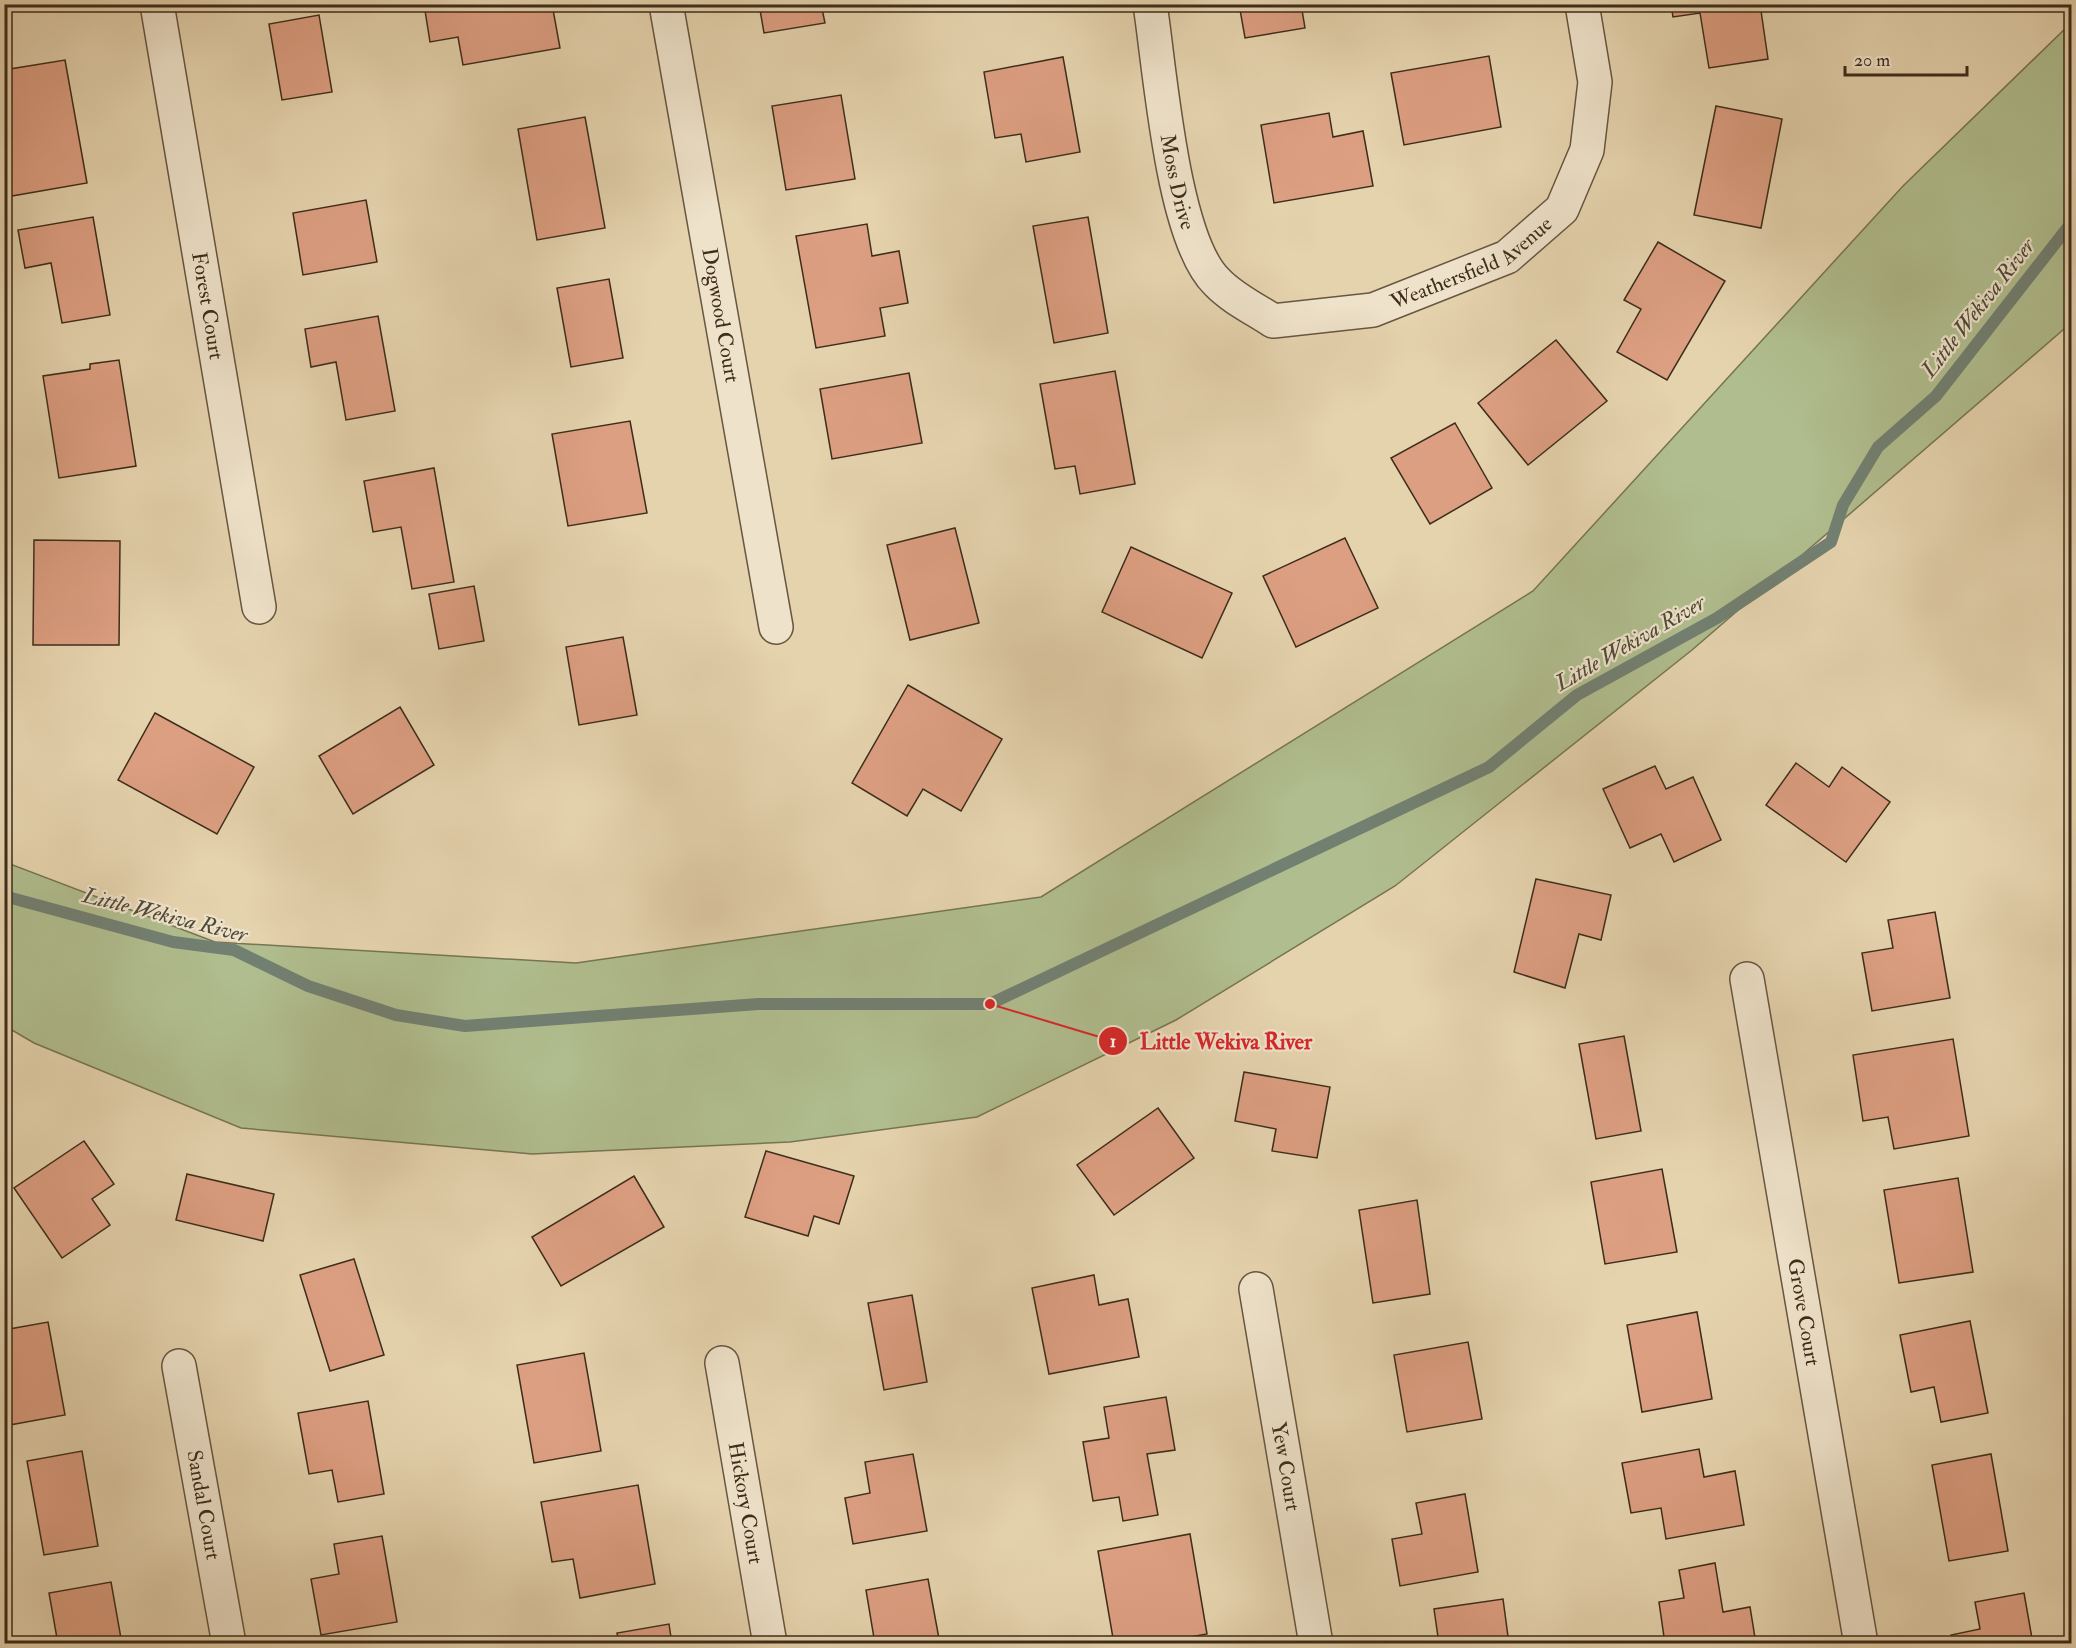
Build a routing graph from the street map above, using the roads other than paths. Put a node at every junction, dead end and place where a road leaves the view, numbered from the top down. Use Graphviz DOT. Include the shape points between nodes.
graph roads {
  1 [pos="157,4"];
  2 [pos="666,4"];
  3 [pos="1150,4"];
  4 [pos="1582,4"];
  5 [pos="1274,321"];
  6 [pos="259,607"];
  7 [pos="776,627"];
  8 [pos="1747,979"];
  9 [pos="1256,1289"];
  10 [pos="722,1363"];
  11 [pos="179,1366"];
  12 [pos="229,1644"];
  13 [pos="770,1644"];
  14 [pos="1316,1644"];
  15 [pos="1861,1644"];
  1 -- 6 [label="street, Forest Court"];
  2 -- 7 [label="street, Dogwood Court"];
  3 -- 5 [label="street, Moss Drive" via="1178,193 1193,246 1216,282"];
  4 -- 5 [label="street, Weathersfield Avenue" via="1595,82 1587,150 1562,209 1507,257 1373,310"];
  8 -- 15 [label="street, Grove Court"];
  9 -- 14 [label="street, Yew Court"];
  10 -- 13 [label="street, Hickory Court"];
  11 -- 12 [label="street, Sandal Court"];
}
